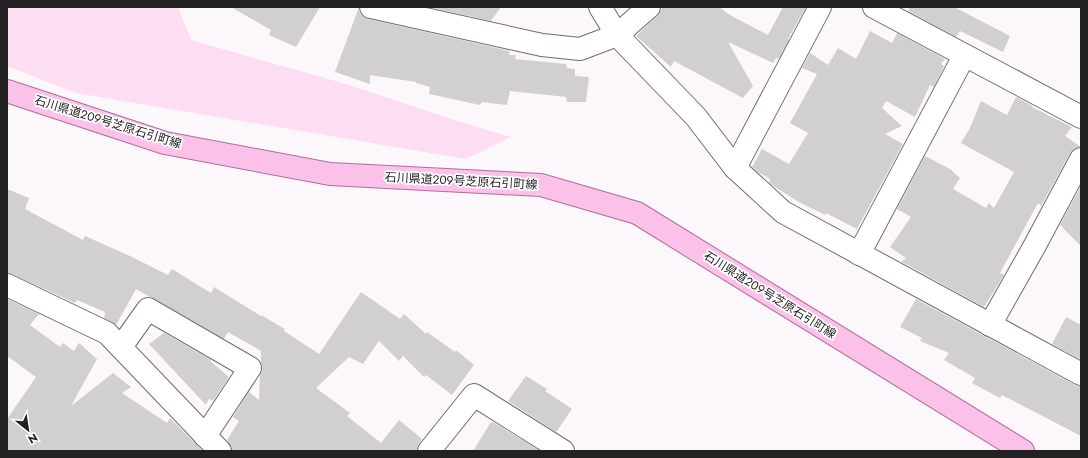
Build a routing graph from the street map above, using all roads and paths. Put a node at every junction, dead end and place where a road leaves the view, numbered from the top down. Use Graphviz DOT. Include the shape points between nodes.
graph roads {
  1 [pos="371,7"];
  2 [pos="600,7"];
  3 [pos="649,7"];
  4 [pos="820,7"];
  5 [pos="874,7"];
  6 [pos="617,35"];
  7 [pos="964,56"];
  8 [pos="7,91"];
  9 [pos="1081,117"];
  10 [pos="1081,159"];
  11 [pos="735,168"];
  12 [pos="859,254"];
  13 [pos="7,285"];
  14 [pos="990,325"];
  15 [pos="121,347"];
  16 [pos="1081,374"];
  17 [pos="213,443"];
  18 [pos="429,451"];
  19 [pos="563,451"];
  20 [pos="1023,451"];
  1 -- 6 [label="street" via="542,45 580,49"];
  2 -- 6 [label="street"];
  3 -- 6 [label="street"];
  4 -- 11 [label="street"];
  5 -- 7 [label="street"];
  6 -- 11 [label="street" via="696,117"];
  7 -- 9 [label="street"];
  7 -- 12 [label="street"];
  8 -- 20 [label="main road, 石川県道209号芝原石引町線" via="165,143 330,174 541,185 637,213"];
  10 -- 14 [label="street"];
  11 -- 12 [label="street" via="783,212"];
  12 -- 14 [label="street"];
  13 -- 15 [label="street" via="107,333"];
  14 -- 16 [label="street"];
  15 -- 17 [label="street"];
  15 -- 17 [label="street" via="148,309 250,368"];
  18 -- 19 [label="street" via="474,396"];
}
